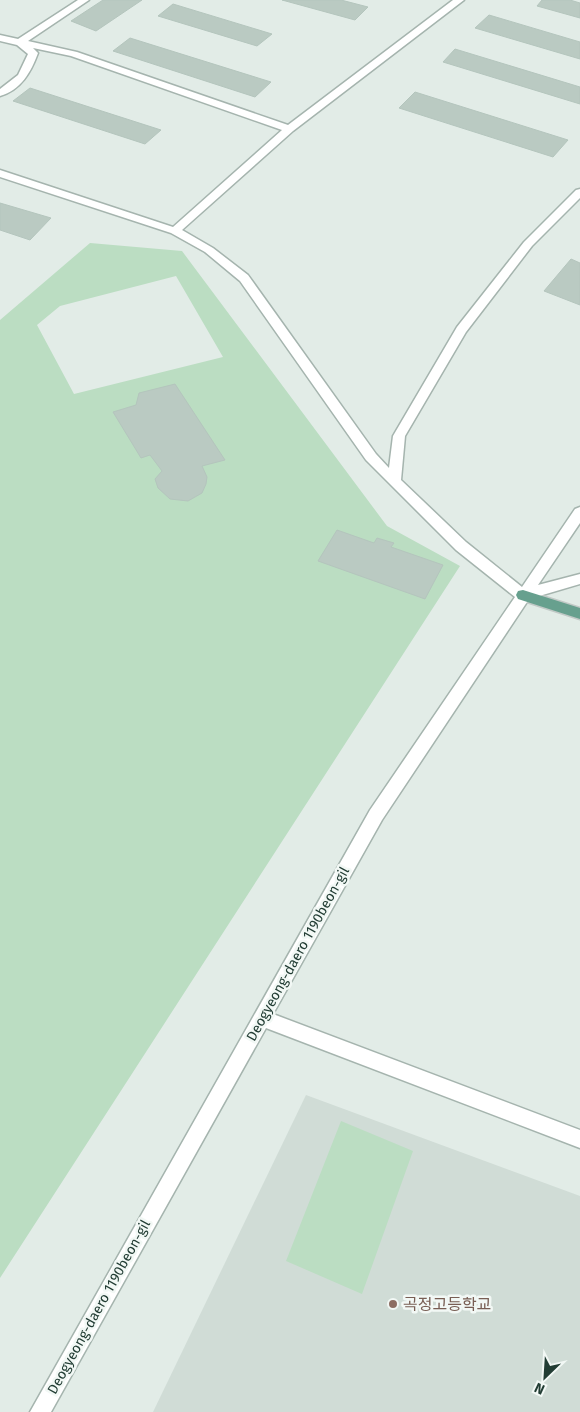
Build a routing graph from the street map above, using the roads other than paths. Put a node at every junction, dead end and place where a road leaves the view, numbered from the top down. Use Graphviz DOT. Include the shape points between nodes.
graph roads {
  1 [pos="84,0"];
  2 [pos="459,0"];
  3 [pos="0,38"];
  4 [pos="20,42"];
  5 [pos="0,93"];
  6 [pos="289,129"];
  7 [pos="0,173"];
  8 [pos="580,192"];
  9 [pos="175,231"];
  10 [pos="394,482"];
  11 [pos="580,512"];
  12 [pos="580,579"];
  13 [pos="523,595"];
  14 [pos="580,614"];
  15 [pos="262,1018"];
  16 [pos="580,1139"];
  17 [pos="40,1412"];
  1 -- 4 [label="street"];
  2 -- 6 [label="street"];
  3 -- 4 [label="street"];
  4 -- 5 [label="street" via="33,53 26,74"];
  4 -- 6 [label="street" via="74,54"];
  6 -- 9 [label="street"];
  7 -- 9 [label="street"];
  8 -- 10 [label="street" via="528,244 461,330 399,436"];
  9 -- 10 [label="street" via="209,250 244,278 371,457"];
  10 -- 13 [label="street" via="461,546"];
  11 -- 13 [label="street, Deogyeong-daero 1190beon-gil"];
  12 -- 13 [label="street"];
  13 -- 14 [label="main road"];
  13 -- 15 [label="street, Deogyeong-daero 1190beon-gil" via="376,815"];
  15 -- 16 [label="street"];
  15 -- 17 [label="street, Deogyeong-daero 1190beon-gil"];
}
